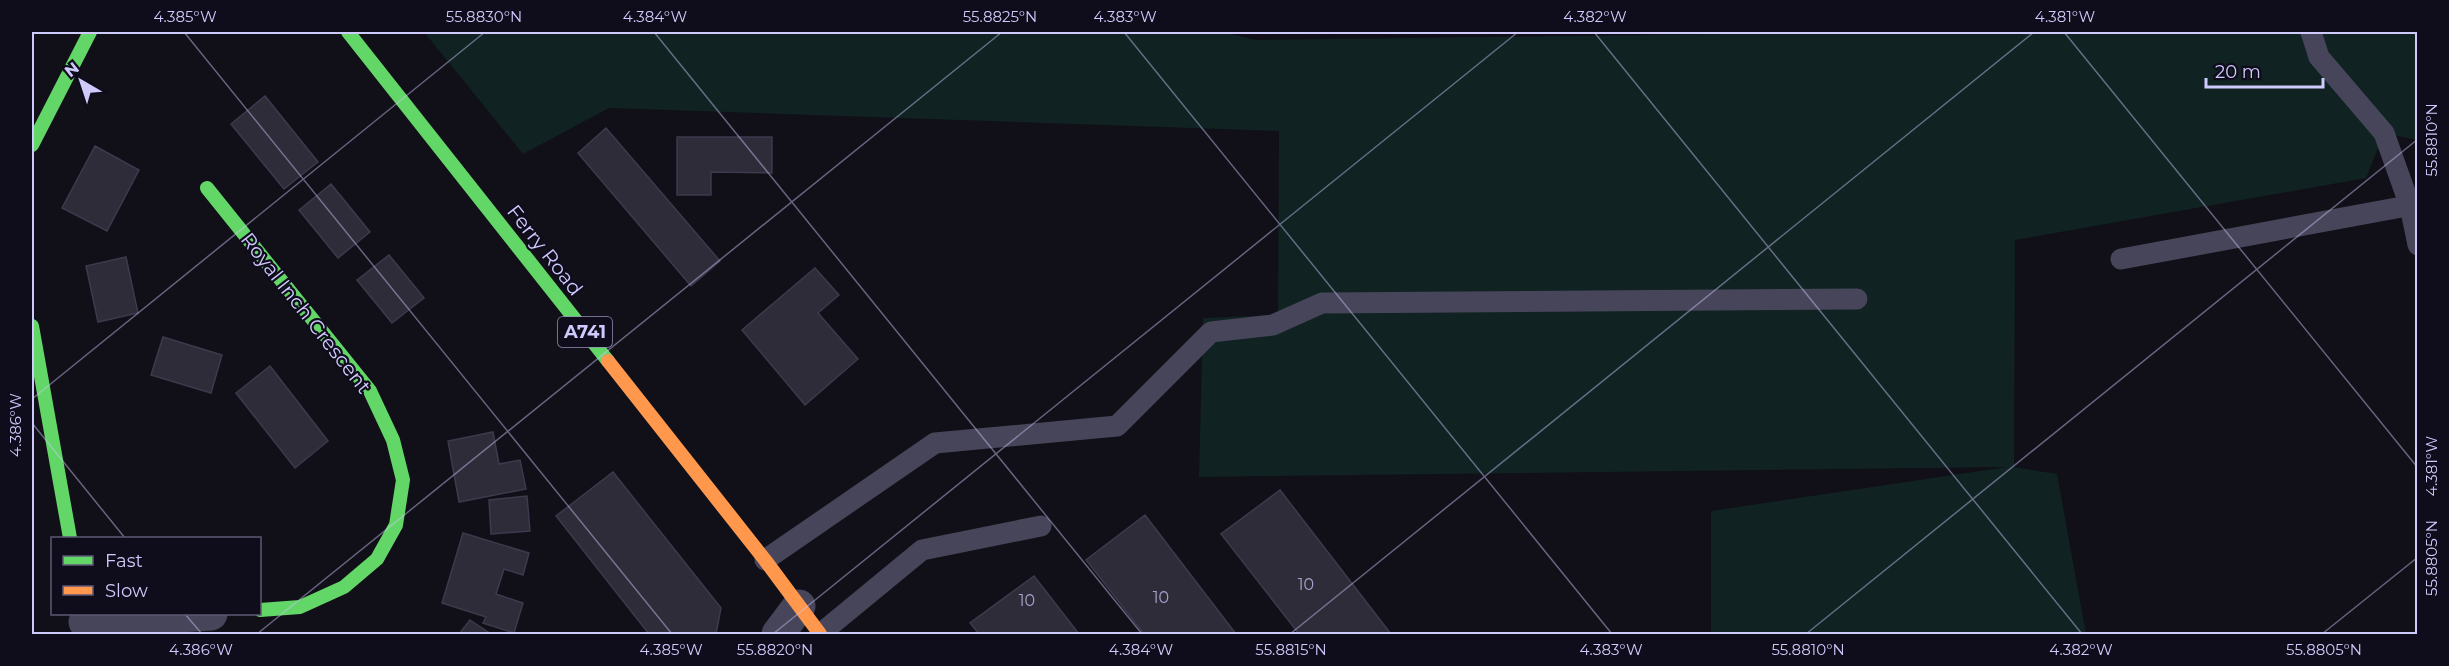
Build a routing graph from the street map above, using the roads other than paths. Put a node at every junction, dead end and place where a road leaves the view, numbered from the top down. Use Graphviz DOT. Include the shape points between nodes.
graph roads {
  1 [pos="90,32"];
  2 [pos="348,32"];
  3 [pos="2311,32"];
  4 [pos="32,145"];
  5 [pos="207,188"];
  6 [pos="2414,205"];
  7 [pos="2418,245"];
  8 [pos="2121,259"];
  9 [pos="1857,299"];
  10 [pos="32,326"];
  11 [pos="1041,526"];
  12 [pos="70,537"];
  13 [pos="765,560"];
  14 [pos="799,606"];
  15 [pos="261,610"];
  16 [pos="198,615"];
  17 [pos="85,624"];
  18 [pos="778,634"];
  19 [pos="820,634"];
  1 -- 4 [label="street"];
  2 -- 13 [label="street, Ferry Road / A741"];
  3 -- 6 [label="lane" via="2319,57 2384,133"];
  5 -- 15 [label="street, Royal Inch Crescent" via="370,391 393,440 403,480 396,525 377,560 345,587 300,607"];
  6 -- 7 [label="lane"];
  6 -- 8 [label="lane"];
  9 -- 13 [label="lane" via="1322,303 1273,325 1211,332 1117,426 934,443"];
  10 -- 12 [label="street"];
  11 -- 19 [label="lane" via="921,550"];
  13 -- 14 [label="street, Ferry Road / A741"];
  14 -- 18 [label="street"];
  14 -- 19 [label="street, Ferry Road / A741"];
  16 -- 17 [label="street"];
}
